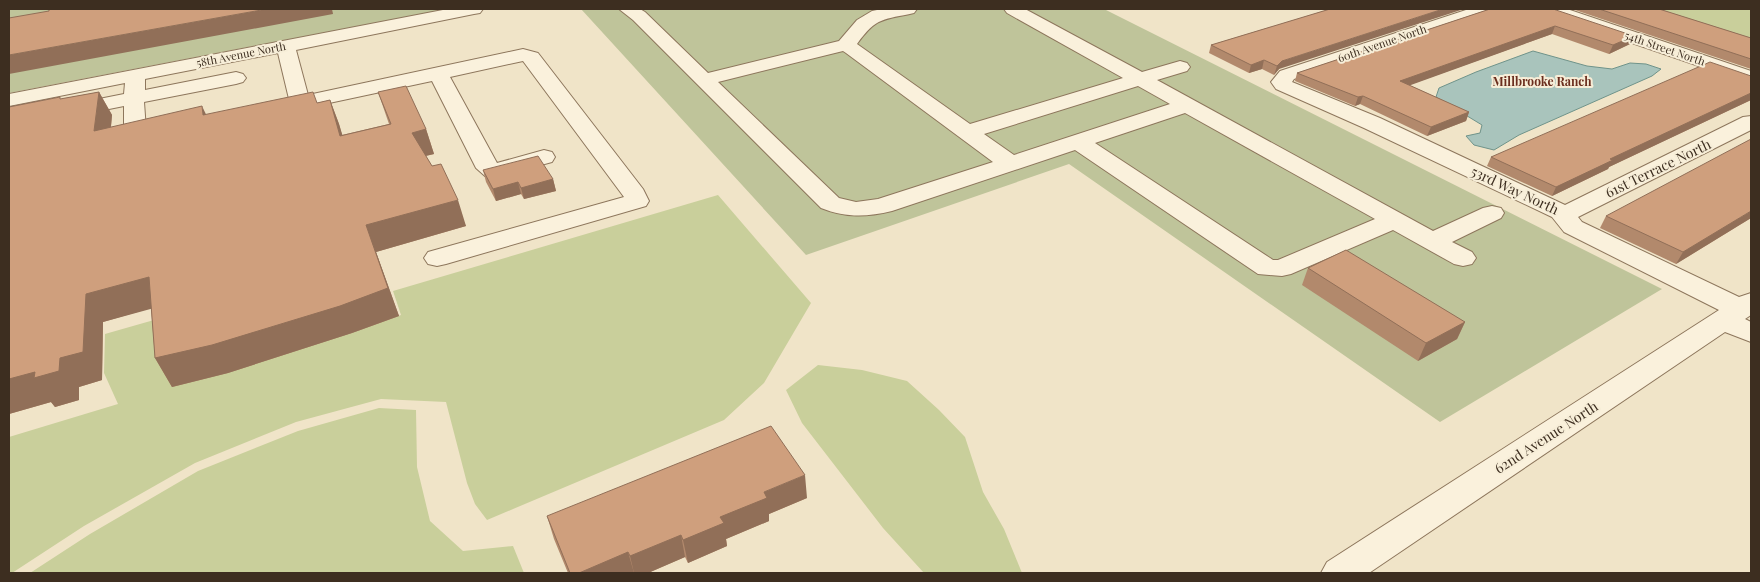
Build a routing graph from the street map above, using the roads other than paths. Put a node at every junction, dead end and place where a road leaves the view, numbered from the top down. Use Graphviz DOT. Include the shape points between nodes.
graph roads {
  1 [pos="474,9"];
  2 [pos="628,9"];
  3 [pos="908,9"];
  4 [pos="1013,9"];
  5 [pos="1486,9"];
  6 [pos="1551,9"];
  7 [pos="285,45"];
  8 [pos="846,45"];
  9 [pos="1180,67"];
  10 [pos="135,75"];
  11 [pos="433,75"];
  12 [pos="236,78"];
  13 [pos="1751,78"];
  14 [pos="1141,79"];
  15 [pos="704,80"];
  16 [pos="1281,82"];
  17 [pos="134,98"];
  18 [pos="9,100"];
  19 [pos="300,103"];
  20 [pos="1188,106"];
  21 [pos="255,113"];
  22 [pos="1751,122"];
  23 [pos="9,123"];
  24 [pos="176,130"];
  25 [pos="967,132"];
  26 [pos="1078,141"];
  27 [pos="544,157"];
  28 [pos="1011,164"];
  29 [pos="1492,213"];
  30 [pos="1565,214"];
  31 [pos="1394,220"];
  32 [pos="1432,241"];
  33 [pos="437,258"];
  34 [pos="1464,258"];
  35 [pos="1742,316"];
  36 [pos="1340,573"];
  1 -- 7 [label="street, 58th Avenue North"];
  2 -- 15 [label="street"];
  3 -- 8 [label="street" via="876,16 863,23"];
  4 -- 14 [label="street"];
  5 -- 16 [label="street, 60th Avenue North" via="1287,75"];
  6 -- 13 [label="street, 54th Street North"];
  7 -- 10 [label="street, 58th Avenue North"];
  7 -- 19 [label="street"];
  8 -- 15 [label="street"];
  8 -- 25 [label="street"];
  9 -- 14 [label="street"];
  10 -- 17 [label="street"];
  10 -- 18 [label="street, 58th Avenue North"];
  11 -- 19 [label="street"];
  11 -- 27 [label="street" via="440,77 492,171"];
  11 -- 33 [label="street" via="523,55 531,58 635,194 637,201"];
  12 -- 17 [label="street"];
  14 -- 20 [label="street"];
  14 -- 25 [label="street"];
  15 -- 28 [label="street" via="830,203 844,209 858,211 883,206"];
  16 -- 30 [label="street, 53rd Way North"];
  17 -- 23 [label="street"];
  17 -- 24 [label="street" via="135,139"];
  19 -- 21 [label="street"];
  20 -- 26 [label="street"];
  20 -- 31 [label="street"];
  22 -- 30 [label="street, 61st Terrace North"];
  25 -- 28 [label="street"];
  26 -- 28 [label="street"];
  26 -- 31 [label="street" via="1267,268 1282,268"];
  29 -- 32 [label="street"];
  30 -- 35 [label="street, 53rd Way North" via="1573,227"];
  31 -- 32 [label="street"];
  32 -- 34 [label="street"];
  35 -- 36 [label="street, 62nd Avenue North"];
}
